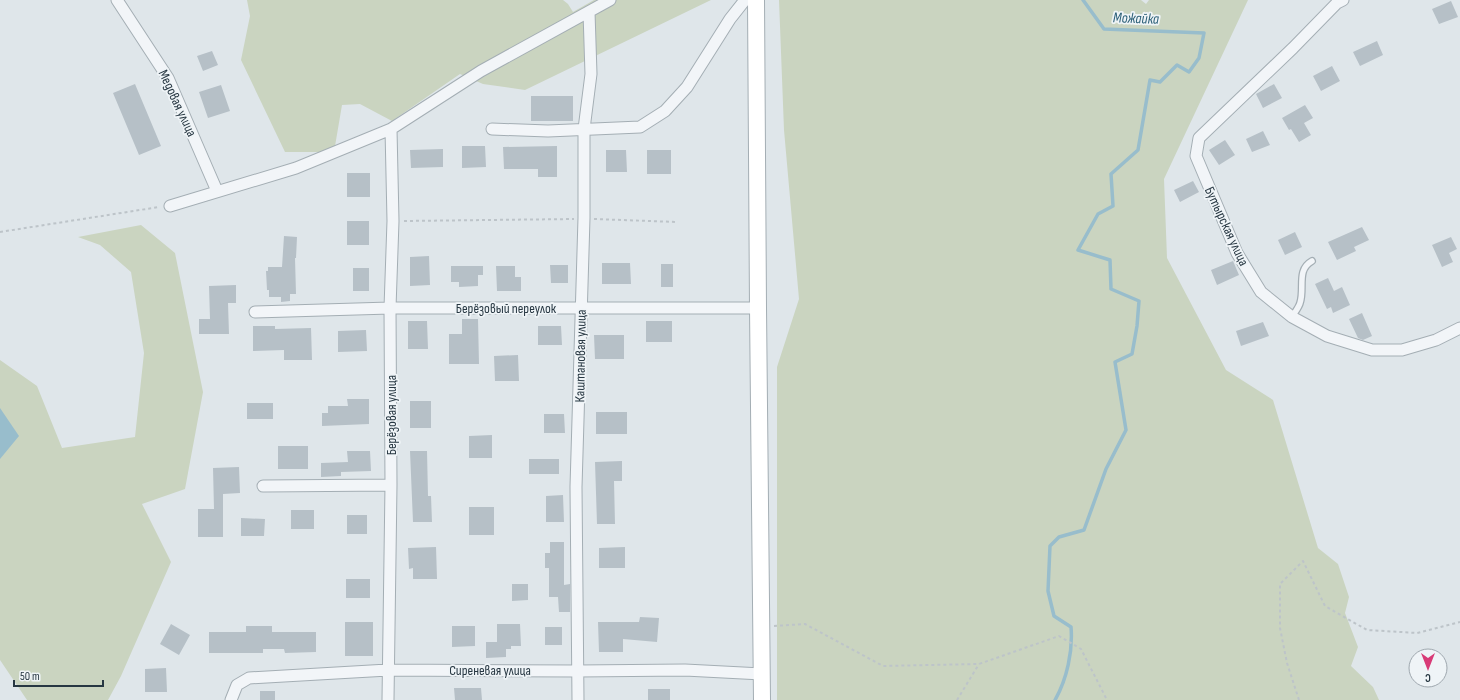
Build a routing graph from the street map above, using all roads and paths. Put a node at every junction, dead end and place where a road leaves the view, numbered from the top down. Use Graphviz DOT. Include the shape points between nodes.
graph roads {
  1 [pos="117,0"];
  2 [pos="610,0"];
  3 [pos="745,0"];
  4 [pos="756,0"];
  5 [pos="1343,0"];
  6 [pos="589,12"];
  7 [pos="390,129"];
  8 [pos="492,129"];
  9 [pos="584,129"];
  10 [pos="217,191"];
  11 [pos="170,206"];
  12 [pos="584,218"];
  13 [pos="393,221"];
  14 [pos="677,222"];
  15 [pos="0,232"];
  16 [pos="1312,261"];
  17 [pos="390,308"];
  18 [pos="581,308"];
  19 [pos="758,308"];
  20 [pos="255,312"];
  21 [pos="1292,317"];
  22 [pos="1460,328"];
  23 [pos="391,485"];
  24 [pos="263,486"];
  25 [pos="1460,622"];
  26 [pos="761,626"];
  27 [pos="979,664"];
  28 [pos="388,670"];
  29 [pos="578,671"];
  30 [pos="762,674"];
  31 [pos="231,700"];
  32 [pos="388,700"];
  33 [pos="578,700"];
  34 [pos="762,700"];
  35 [pos="957,700"];
  36 [pos="1107,700"];
  37 [pos="1299,700"];
  1 -- 10 [label="street, Медовая улица" via="168,78"];
  2 -- 6 [label="street"];
  3 -- 9 [label="street" via="687,87 664,111 640,127"];
  4 -- 19 [label="main road"];
  5 -- 21 [label="street, Бутырская улица" via="1337,3 1200,138 1196,156 1237,253 1261,292"];
  6 -- 7 [label="street" via="481,71"];
  6 -- 9 [label="street, Каштановая улица" via="591,74"];
  7 -- 10 [label="street" via="296,168"];
  7 -- 13 [label="street, Берёзовая улица"];
  8 -- 9 [label="street"];
  9 -- 12 [label="street, Каштановая улица"];
  10 -- 11 [label="street"];
  11 -- 15 [label="path"];
  12 -- 13 [label="path"];
  12 -- 14 [label="path"];
  12 -- 18 [label="street, Каштановая улица"];
  13 -- 17 [label="street, Берёзовая улица"];
  16 -- 21 [label="lane" via="1302,272 1301,302"];
  17 -- 18 [label="street, Берёзовый переулок"];
  17 -- 20 [label="street, Берёзовый переулок"];
  17 -- 23 [label="street, Берёзовая улица"];
  18 -- 19 [label="street, Берёзовый переулок"];
  18 -- 29 [label="street, Каштановая улица" via="576,487"];
  19 -- 26 [label="main road"];
  21 -- 22 [label="street, Бутырская улица" via="1327,336 1372,350 1402,350 1436,340"];
  23 -- 24 [label="street"];
  23 -- 28 [label="street, Берёзовая улица"];
  25 -- 37 [label="path" via="1417,633 1367,630 1325,606 1303,561 1280,584 1280,628 1287,663"];
  26 -- 27 [label="path" via="805,624 884,666"];
  26 -- 30 [label="main road"];
  27 -- 35 [label="path"];
  27 -- 36 [label="path" via="1059,636 1081,649"];
  28 -- 29 [label="street, Сиреневая улица"];
  28 -- 31 [label="street, Сиреневая улица" via="249,678 237,685"];
  28 -- 32 [label="street, Берёзовая улица"];
  29 -- 30 [label="street, Сиреневая улица" via="685,670"];
  29 -- 33 [label="street, Каштановая улица"];
  30 -- 34 [label="main road"];
}
